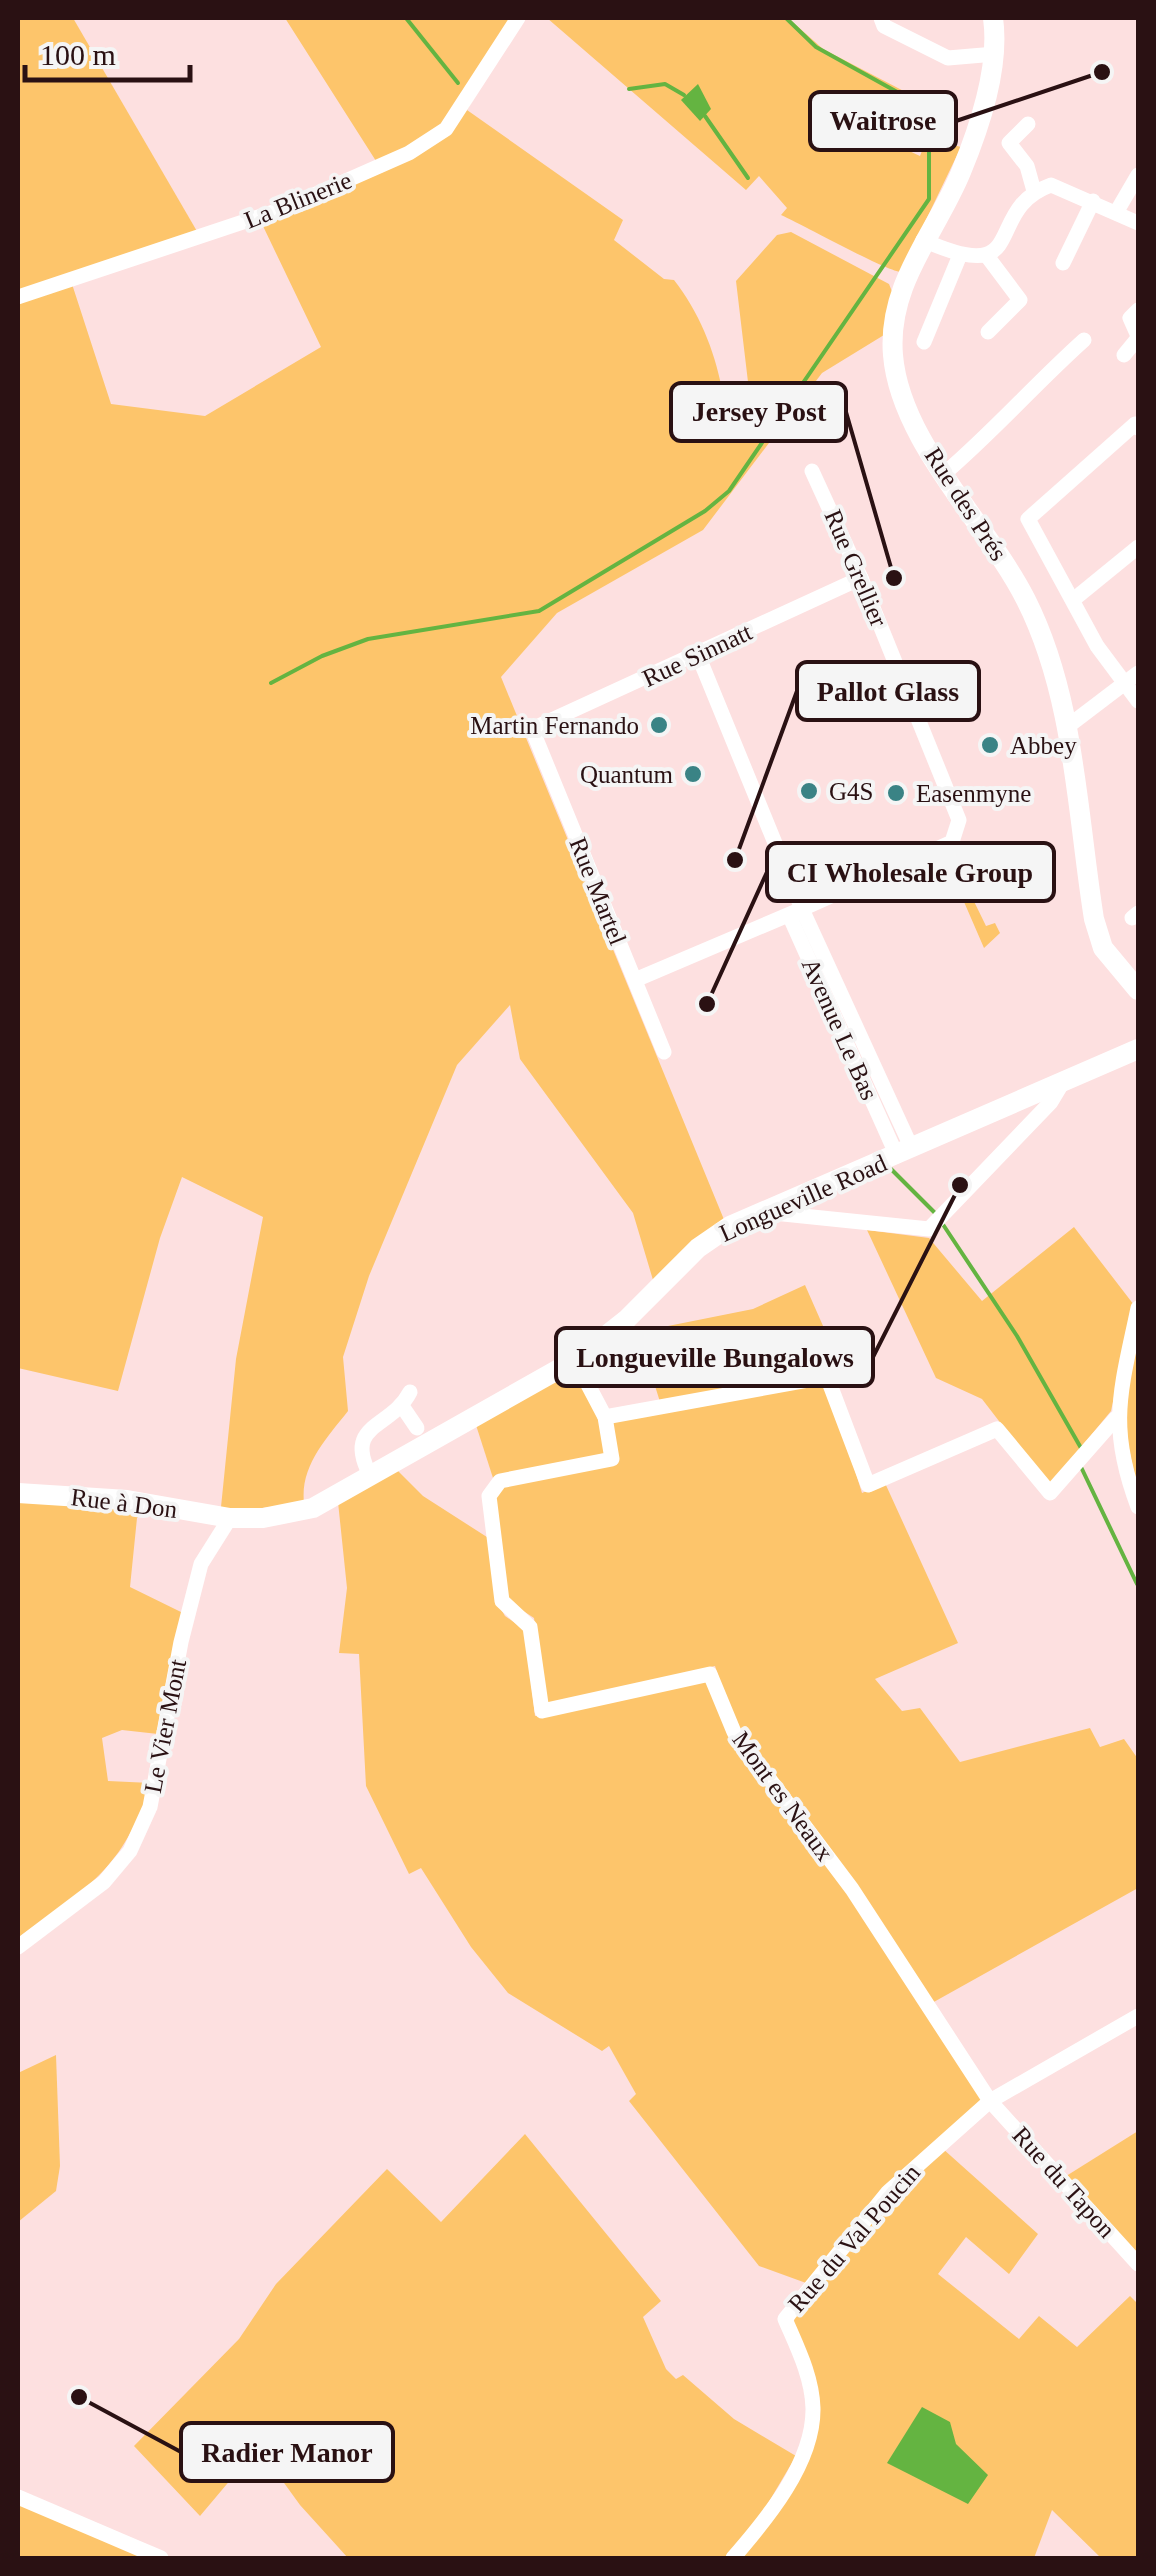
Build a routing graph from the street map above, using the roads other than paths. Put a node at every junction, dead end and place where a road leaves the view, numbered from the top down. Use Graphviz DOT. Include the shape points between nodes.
graph roads {
  1 [pos="518,18"];
  2 [pos="881,18"];
  3 [pos="993,18"];
  4 [pos="995,54"];
  5 [pos="1028,124"];
  6 [pos="1138,176"];
  7 [pos="1034,191"];
  8 [pos="1093,201"];
  9 [pos="1118,211"];
  10 [pos="1138,222"];
  11 [pos="924,240"];
  12 [pos="960,255"];
  13 [pos="987,256"];
  14 [pos="1063,263"];
  15 [pos="18,297"];
  16 [pos="1138,310"];
  17 [pos="988,332"];
  18 [pos="1138,337"];
  19 [pos="1084,340"];
  20 [pos="924,342"];
  21 [pos="1124,354"];
  22 [pos="1138,428"];
  23 [pos="812,471"];
  24 [pos="945,473"];
  25 [pos="1138,546"];
  26 [pos="861,578"];
  27 [pos="1073,600"];
  28 [pos="698,655"];
  29 [pos="1138,673"];
  30 [pos="1125,684"];
  31 [pos="1138,701"];
  32 [pos="1066,727"];
  33 [pos="532,730"];
  34 [pos="796,912"];
  35 [pos="635,980"];
  36 [pos="1138,990"];
  37 [pos="1138,1049"];
  38 [pos="664,1052"];
  39 [pos="1063,1082"];
  40 [pos="904,1152"];
  41 [pos="764,1212"];
  42 [pos="1138,1310"];
  43 [pos="575,1360"];
  44 [pos="605,1417"];
  45 [pos="1116,1418"];
  46 [pos="418,1428"];
  47 [pos="370,1476"];
  48 [pos="18,1493"];
  49 [pos="1138,1507"];
  50 [pos="230,1518"];
  51 [pos="18,1947"];
  52 [pos="1138,2016"];
  53 [pos="990,2101"];
  54 [pos="1138,2264"];
  55 [pos="18,2496"];
  56 [pos="161,2558"];
  57 [pos="733,2558"];
  1 -- 15 [label="street, La Blinerie" via="446,129 409,153 282,209"];
  2 -- 4 [label="street" via="938,56"];
  3 -- 4 [label="main road, Rue des Prés"];
  4 -- 11 [label="main road, Rue des Prés" via="960,174"];
  5 -- 7 [label="street" via="1009,143 1027,166"];
  6 -- 9 [label="street"];
  7 -- 8 [label="street" via="1051,185"];
  7 -- 13 [label="street"];
  8 -- 9 [label="street"];
  8 -- 14 [label="street"];
  9 -- 10 [label="street"];
  11 -- 12 [label="street"];
  11 -- 24 [label="main road, Rue des Prés" via="899,300 892,350 905,404"];
  12 -- 13 [label="street"];
  12 -- 20 [label="street"];
  13 -- 17 [label="street" via="1020,300"];
  16 -- 18 [label="street" via="1130,318"];
  18 -- 21 [label="street"];
  19 -- 24 [label="street"];
  22 -- 27 [label="street" via="1028,519"];
  23 -- 26 [label="street, Rue Grellier"];
  24 -- 32 [label="main road, Rue des Prés" via="1026,601"];
  25 -- 27 [label="street"];
  26 -- 28 [label="street, Rue Sinnatt"];
  26 -- 34 [label="street, Rue Grellier" via="959,820 957,836"];
  27 -- 30 [label="street"];
  28 -- 33 [label="street, Rue Sinnatt"];
  28 -- 34 [label="street, Avenue Le Bas"];
  29 -- 30 [label="street"];
  30 -- 31 [label="street"];
  30 -- 32 [label="street"];
  32 -- 36 [label="main road, Rue des Prés" via="1094,919 1103,948"];
  33 -- 35 [label="street, Rue Martel"];
  34 -- 35 [label="street"];
  34 -- 40 [label="street, Avenue Le Bas"];
  35 -- 38 [label="street, Rue Martel"];
  37 -- 39 [label="main road, Longueville Road"];
  39 -- 40 [label="main road, Longueville Road"];
  39 -- 41 [label="street" via="930,1230"];
  40 -- 41 [label="main road, Longueville Road"];
  41 -- 43 [label="main road, Longueville Road" via="698,1248"];
  42 -- 45 [label="street"];
  43 -- 44 [label="street, Mont es Neaux"];
  43 -- 47 [label="main road, Longueville Road"];
  44 -- 45 [label="street" via="819,1378 830,1382 868,1485 997,1429 1050,1493"];
  44 -- 53 [label="street, Mont es Neaux" via="612,1458 500,1481 489,1496 502,1601 530,1626 542,1711 710,1674 734,1732 852,1889"];
  45 -- 49 [label="street"];
  46 -- 47 [label="street" via="406,1399 364,1437 360,1450"];
  47 -- 50 [label="main road, Longueville Road" via="313,1508"];
  48 -- 50 [label="main road, Rue à Don" via="127,1500"];
  50 -- 51 [label="street, Le Vier Mont" via="202,1564 150,1808 130,1851 104,1882"];
  52 -- 53 [label="street"];
  53 -- 54 [label="street, Rue du Tapon"];
  53 -- 57 [label="street, Rue du Val Poucin" via="888,2192 785,2318 808,2373 813,2410 807,2439 794,2472"];
  55 -- 56 [label="street"];
}
